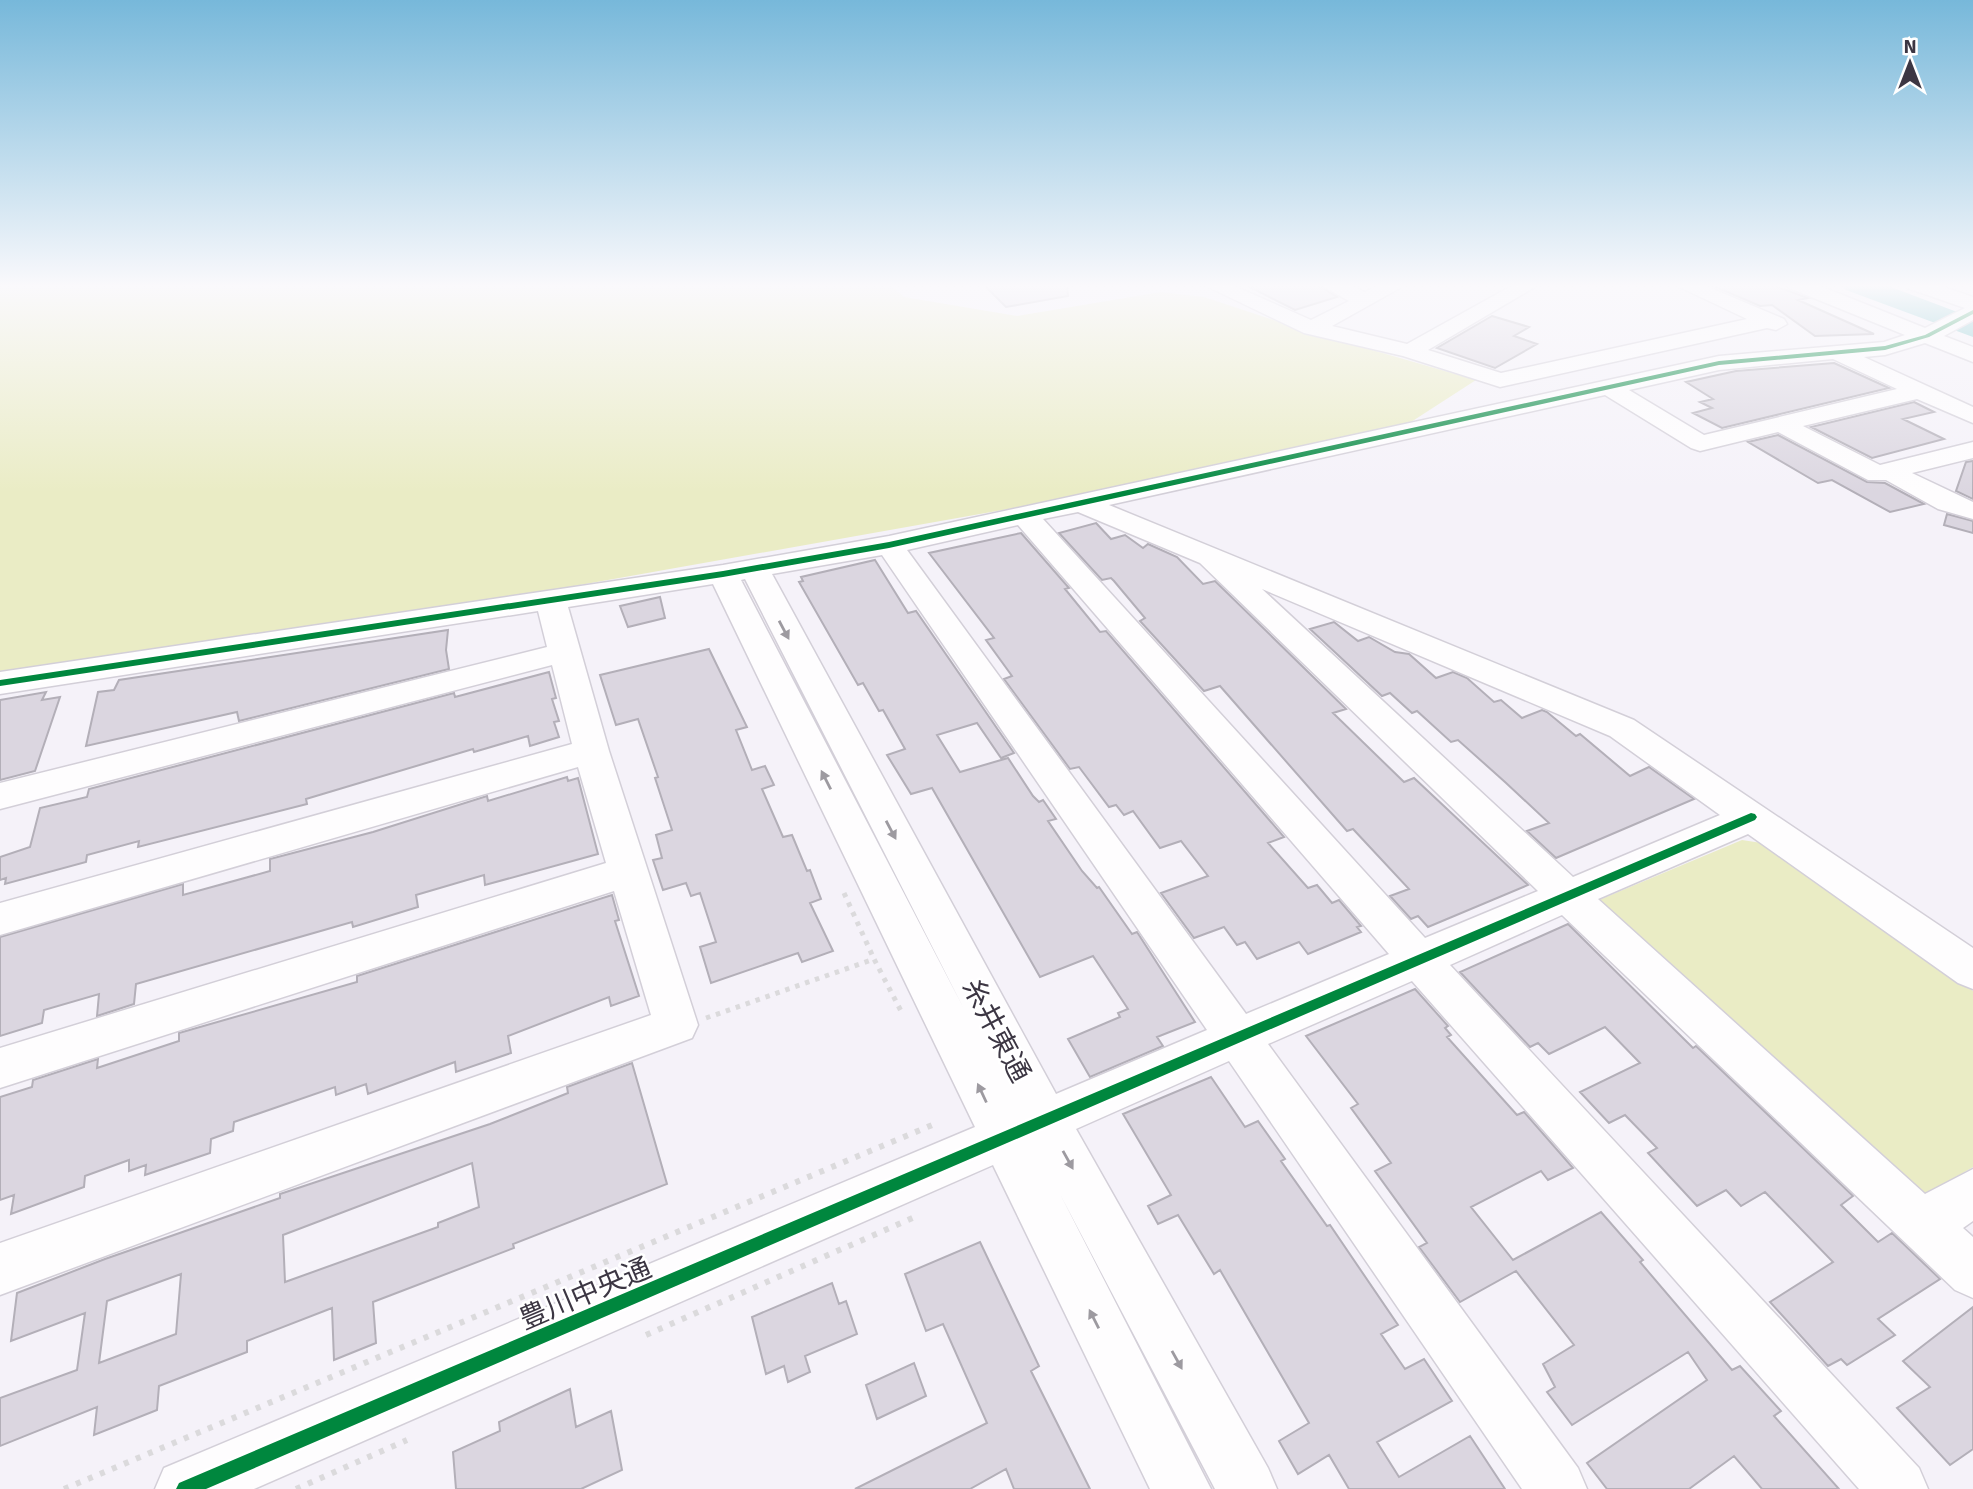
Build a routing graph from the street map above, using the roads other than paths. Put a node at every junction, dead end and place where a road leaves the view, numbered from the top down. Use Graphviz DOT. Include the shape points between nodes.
graph roads {
  1 [pos="1418,353"];
  2 [pos="1621,353"];
  3 [pos="1843,353"];
  4 [pos="1951,353"];
  5 [pos="1839,354"];
  6 [pos="1964,370"];
  7 [pos="1608,387"];
  8 [pos="1916,389"];
  9 [pos="1973,416"];
  10 [pos="1783,425"];
  11 [pos="1973,450"];
  12 [pos="1889,471"];
  13 [pos="1078,502"];
  14 [pos="1973,511"];
  15 [pos="1023,514"];
  16 [pos="889,545"];
  17 [pos="1211,558"];
  18 [pos="738,571"];
  19 [pos="550,598"];
  20 [pos="565,652"];
  21 [pos="0,683"];
  22 [pos="591,751"];
  23 [pos="0,796"];
  24 [pos="1751,817"];
  25 [pos="629,871"];
  26 [pos="1569,897"];
  27 [pos="0,919"];
  28 [pos="1420,961"];
  29 [pos="1973,971"];
  30 [pos="1236,1039"];
  31 [pos="0,1068"];
  32 [pos="1024,1129"];
  33 [pos="1973,1193"];
  34 [pos="1922,1223"];
  35 [pos="0,1269"];
  36 [pos="1973,1272"];
  37 [pos="185,1489"];
  38 [pos="1181,1489"];
  39 [pos="1247,1489"];
  40 [pos="1557,1489"];
  41 [pos="1898,1489"];
  1 -- 2 [label="street" via="1500,380"];
  3 -- 5 [label="street"];
  4 -- 6 [label="street"];
  5 -- 7 [label="street" via="1718,363"];
  5 -- 8 [label="street"];
  6 -- 8 [label="street"];
  7 -- 10 [label="street" via="1700,443"];
  7 -- 13 [label="street"];
  8 -- 9 [label="street"];
  8 -- 10 [label="street"];
  10 -- 12 [label="street" via="1877,474"];
  11 -- 12 [label="street"];
  12 -- 14 [label="street" via="1948,503"];
  13 -- 15 [label="street"];
  13 -- 17 [label="street"];
  15 -- 16 [label="street"];
  15 -- 28 [label="street"];
  16 -- 18 [label="street"];
  16 -- 30 [label="street"];
  17 -- 24 [label="street" via="1622,728"];
  17 -- 26 [label="street"];
  18 -- 19 [label="street"];
  18 -- 32 [label="street, 糸井東通"];
  19 -- 20 [label="street"];
  19 -- 21 [label="street"];
  20 -- 22 [label="street"];
  20 -- 23 [label="street"];
  22 -- 25 [label="street"];
  22 -- 27 [label="street"];
  24 -- 26 [label="street, 豊川中央通"];
  24 -- 29 [label="street"];
  25 -- 31 [label="street"];
  25 -- 35 [label="street" via="676,1025"];
  26 -- 28 [label="street, 豊川中央通"];
  26 -- 34 [label="street"];
  28 -- 30 [label="street, 豊川中央通"];
  28 -- 41 [label="street"];
  30 -- 32 [label="street, 豊川中央通"];
  30 -- 40 [label="street"];
  32 -- 37 [label="street, 豊川中央通"];
  38 -- 32 [label="street, 糸井東通, one-way"];
  32 -- 39 [label="street, 糸井東通, one-way"];
  33 -- 34 [label="street"];
  34 -- 36 [label="street"];
}
